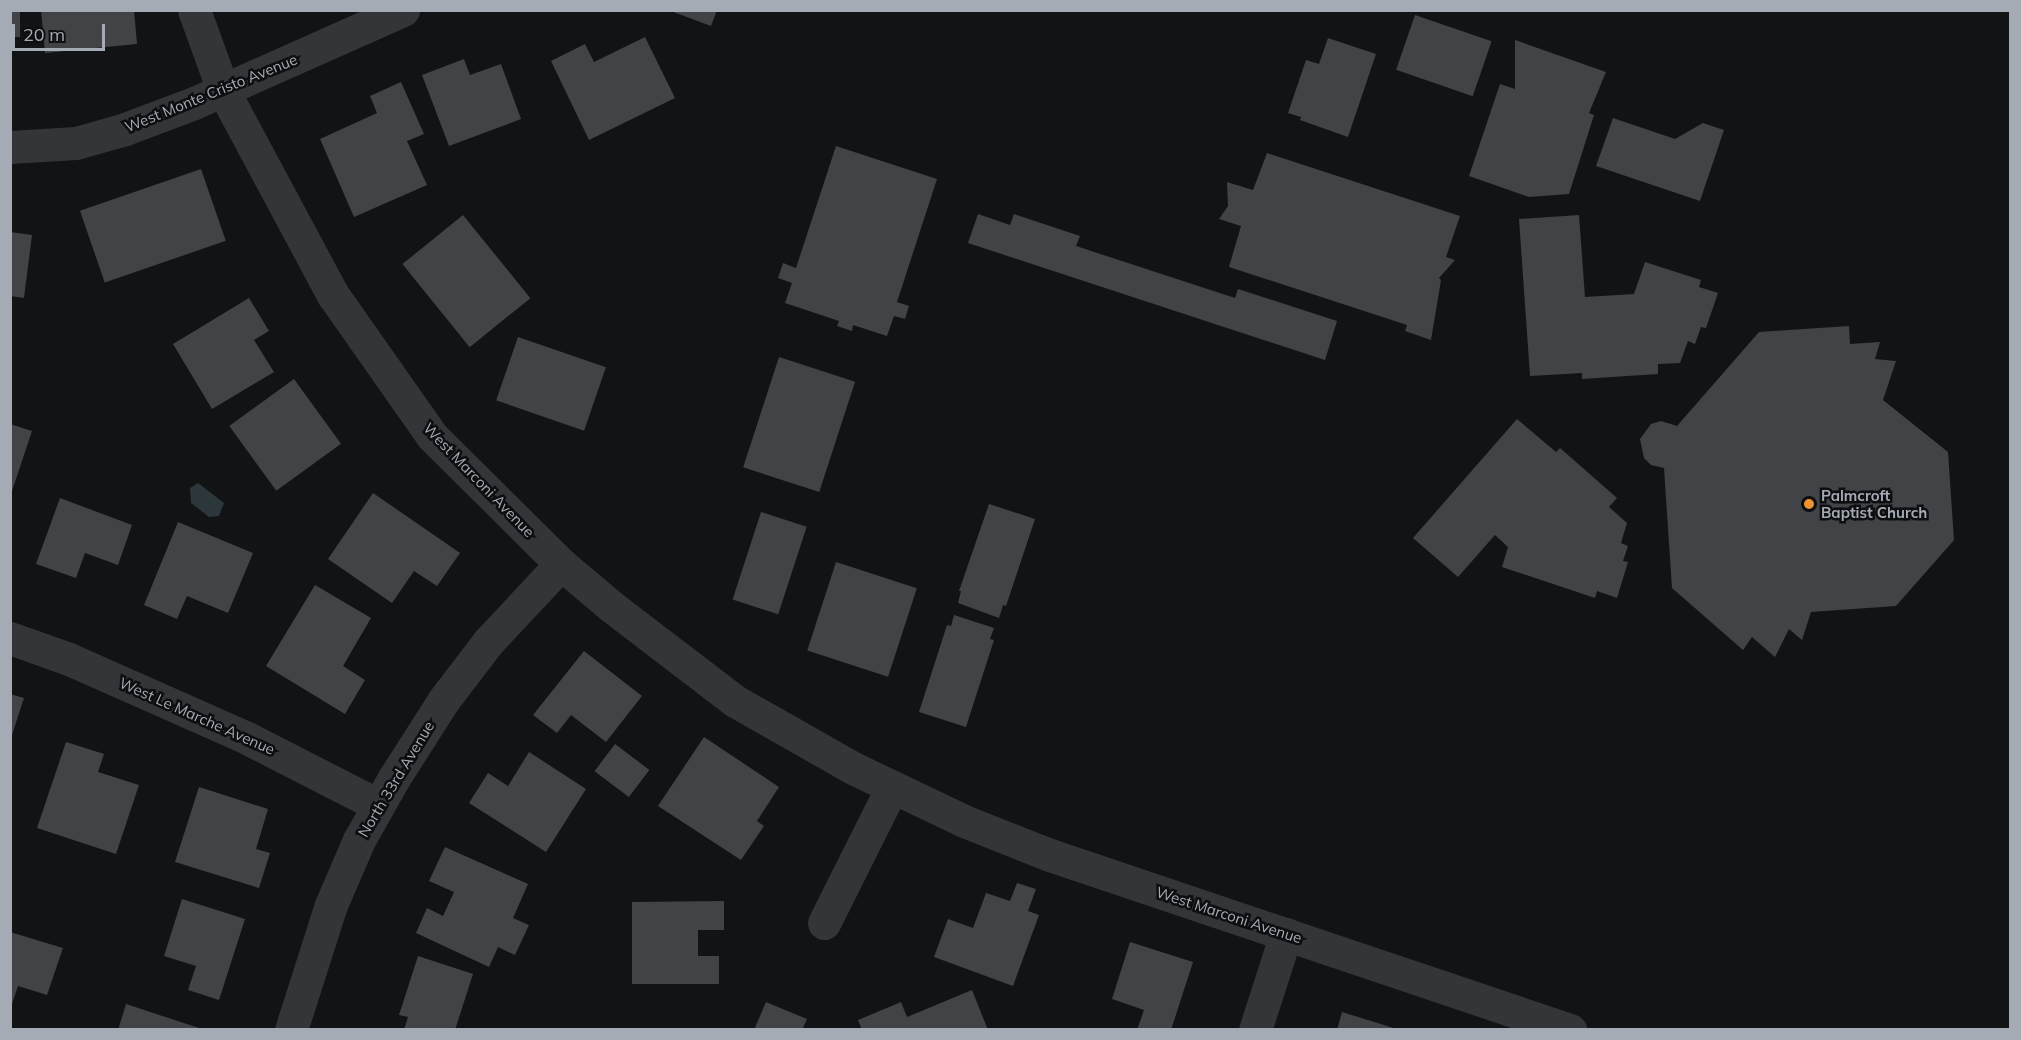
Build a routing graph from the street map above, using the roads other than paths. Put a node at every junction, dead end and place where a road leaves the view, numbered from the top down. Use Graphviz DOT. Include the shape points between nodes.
graph roads {
  1 [pos="194,10"];
  2 [pos="403,10"];
  3 [pos="223,90"];
  4 [pos="10,147"];
  5 [pos="561,564"];
  6 [pos="10,638"];
  7 [pos="892,788"];
  8 [pos="378,806"];
  9 [pos="824,923"];
  10 [pos="1286,934"];
  11 [pos="291,1029"];
  12 [pos="1255,1029"];
  13 [pos="1570,1029"];
  1 -- 3 [label="street, West Marconi Avenue"];
  2 -- 3 [label="street, West Monte Cristo Avenue"];
  3 -- 4 [label="street, West Monte Cristo Avenue" via="125,129 76,143"];
  3 -- 5 [label="street, West Marconi Avenue" via="333,295 426,426"];
  5 -- 7 [label="street, West Marconi Avenue" via="735,701"];
  5 -- 8 [label="street, North 33rd Avenue" via="488,642 443,701"];
  6 -- 8 [label="street, West Le Marche Avenue" via="69,659 247,738"];
  7 -- 9 [label="street"];
  7 -- 10 [label="street, West Marconi Avenue" via="1050,855"];
  8 -- 11 [label="street, North 33rd Avenue" via="331,905"];
  10 -- 12 [label="street"];
  10 -- 13 [label="street, West Marconi Avenue"];
}
